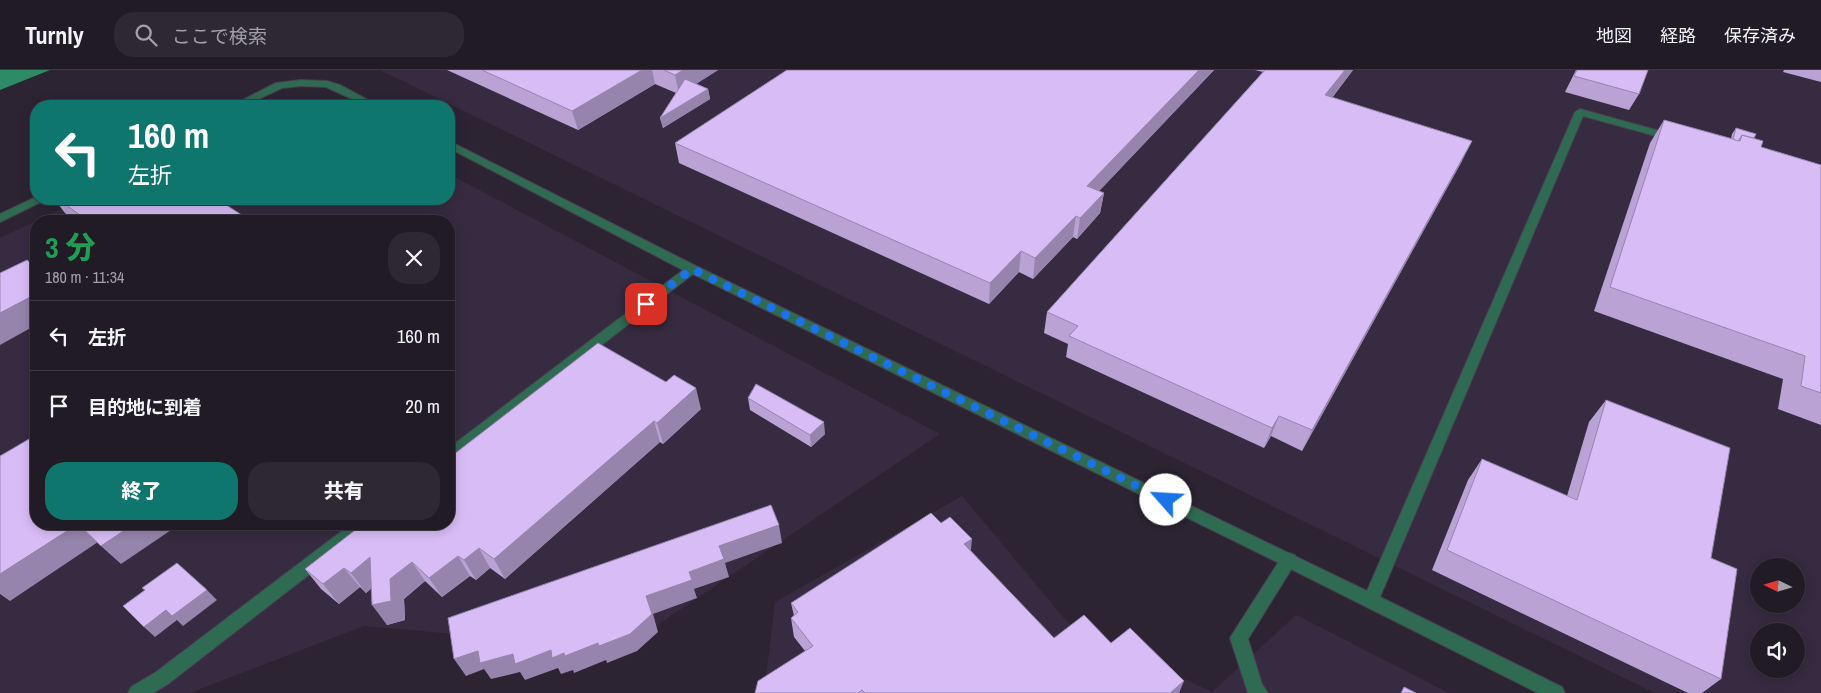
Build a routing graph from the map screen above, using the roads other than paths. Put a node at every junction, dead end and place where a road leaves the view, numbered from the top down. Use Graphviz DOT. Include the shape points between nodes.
graph roads {
  1 [pos="249,100"];
  2 [pos="362,100"];
  3 [pos="1682,141"];
  4 [pos="455,147"];
  5 [pos="30,204"];
  6 [pos="0,218"];
  7 [pos="692,269"];
  8 [pos="455,451"];
  9 [pos="354,530"];
  10 [pos="1289,560"];
  11 [pos="1371,600"];
  12 [pos="137,693"];
  13 [pos="1259,693"];
  14 [pos="1556,693"];
  1 -- 2 [label="street" via="280,85 301,83 327,84"];
  3 -- 11 [label="street" via="1580,112"];
  4 -- 7 [label="street"];
  5 -- 6 [label="street"];
  7 -- 8 [label="street"];
  7 -- 10 [label="street"];
  9 -- 12 [label="street" via="162,678"];
  10 -- 11 [label="street"];
  10 -- 13 [label="street" via="1240,638"];
  11 -- 14 [label="street"];
}
